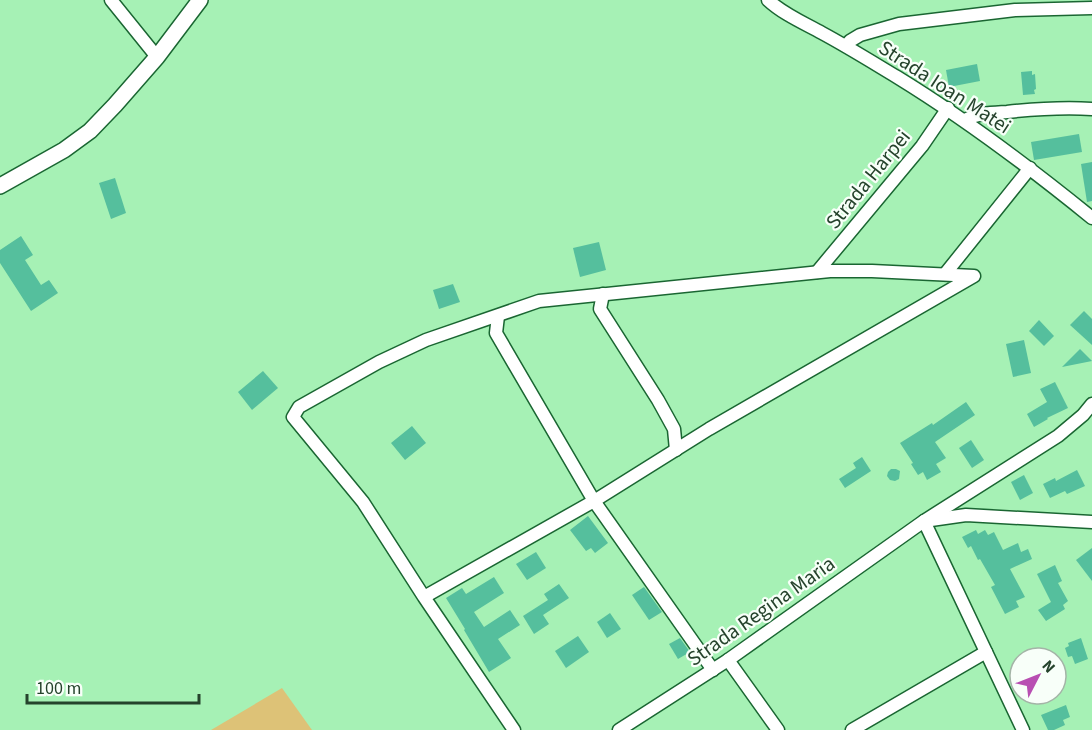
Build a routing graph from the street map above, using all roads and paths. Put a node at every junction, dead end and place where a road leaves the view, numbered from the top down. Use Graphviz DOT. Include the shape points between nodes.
graph roads {
  1 [pos="111,0"];
  2 [pos="200,0"];
  3 [pos="768,0"];
  4 [pos="1092,8"];
  5 [pos="846,46"];
  6 [pos="157,57"];
  7 [pos="948,108"];
  8 [pos="1092,109"];
  9 [pos="965,120"];
  10 [pos="1030,168"];
  11 [pos="0,186"];
  12 [pos="1092,218"];
  13 [pos="817,272"];
  14 [pos="945,274"];
  15 [pos="603,294"];
  16 [pos="498,316"];
  17 [pos="1092,404"];
  18 [pos="1087,416"];
  19 [pos="676,450"];
  20 [pos="594,501"];
  21 [pos="924,520"];
  22 [pos="1092,522"];
  23 [pos="424,597"];
  24 [pos="986,652"];
  25 [pos="728,660"];
  26 [pos="712,670"];
  27 [pos="514,730"];
  28 [pos="619,730"];
  29 [pos="778,730"];
  30 [pos="852,730"];
  31 [pos="1023,730"];
  1 -- 6 [label="street"];
  2 -- 6 [label="street"];
  3 -- 5 [label="street, Strada Ioan Matei"];
  4 -- 5 [label="street" via="1015,10 899,24 860,35"];
  5 -- 7 [label="street, Strada Ioan Matei"];
  6 -- 11 [label="street" via="90,131"];
  7 -- 9 [label="street, Strada Ioan Matei"];
  7 -- 13 [label="street, Strada Harpei" via="922,146"];
  8 -- 9 [label="street" via="1023,110"];
  9 -- 10 [label="street, Strada Ioan Matei"];
  10 -- 12 [label="street, Strada Ioan Matei"];
  10 -- 14 [label="street"];
  13 -- 14 [label="street"];
  13 -- 15 [label="street"];
  14 -- 19 [label="street" via="974,276"];
  15 -- 16 [label="street" via="539,301"];
  15 -- 19 [label="street" via="600,309 674,429"];
  16 -- 20 [label="street" via="496,333"];
  16 -- 23 [label="street" via="426,340 379,362 299,408 293,417 363,502"];
  17 -- 18 [label="street"];
  18 -- 21 [label="street"];
  19 -- 20 [label="street"];
  20 -- 23 [label="street"];
  20 -- 26 [label="street"];
  21 -- 22 [label="street, Strada Regina Maria" via="966,515"];
  21 -- 24 [label="street"];
  21 -- 25 [label="street, Strada Regina Maria"];
  23 -- 27 [label="street"];
  24 -- 30 [label="street"];
  24 -- 31 [label="street"];
  25 -- 26 [label="street, Strada Regina Maria"];
  25 -- 29 [label="street"];
  26 -- 28 [label="street, Strada Regina Maria"];
}
